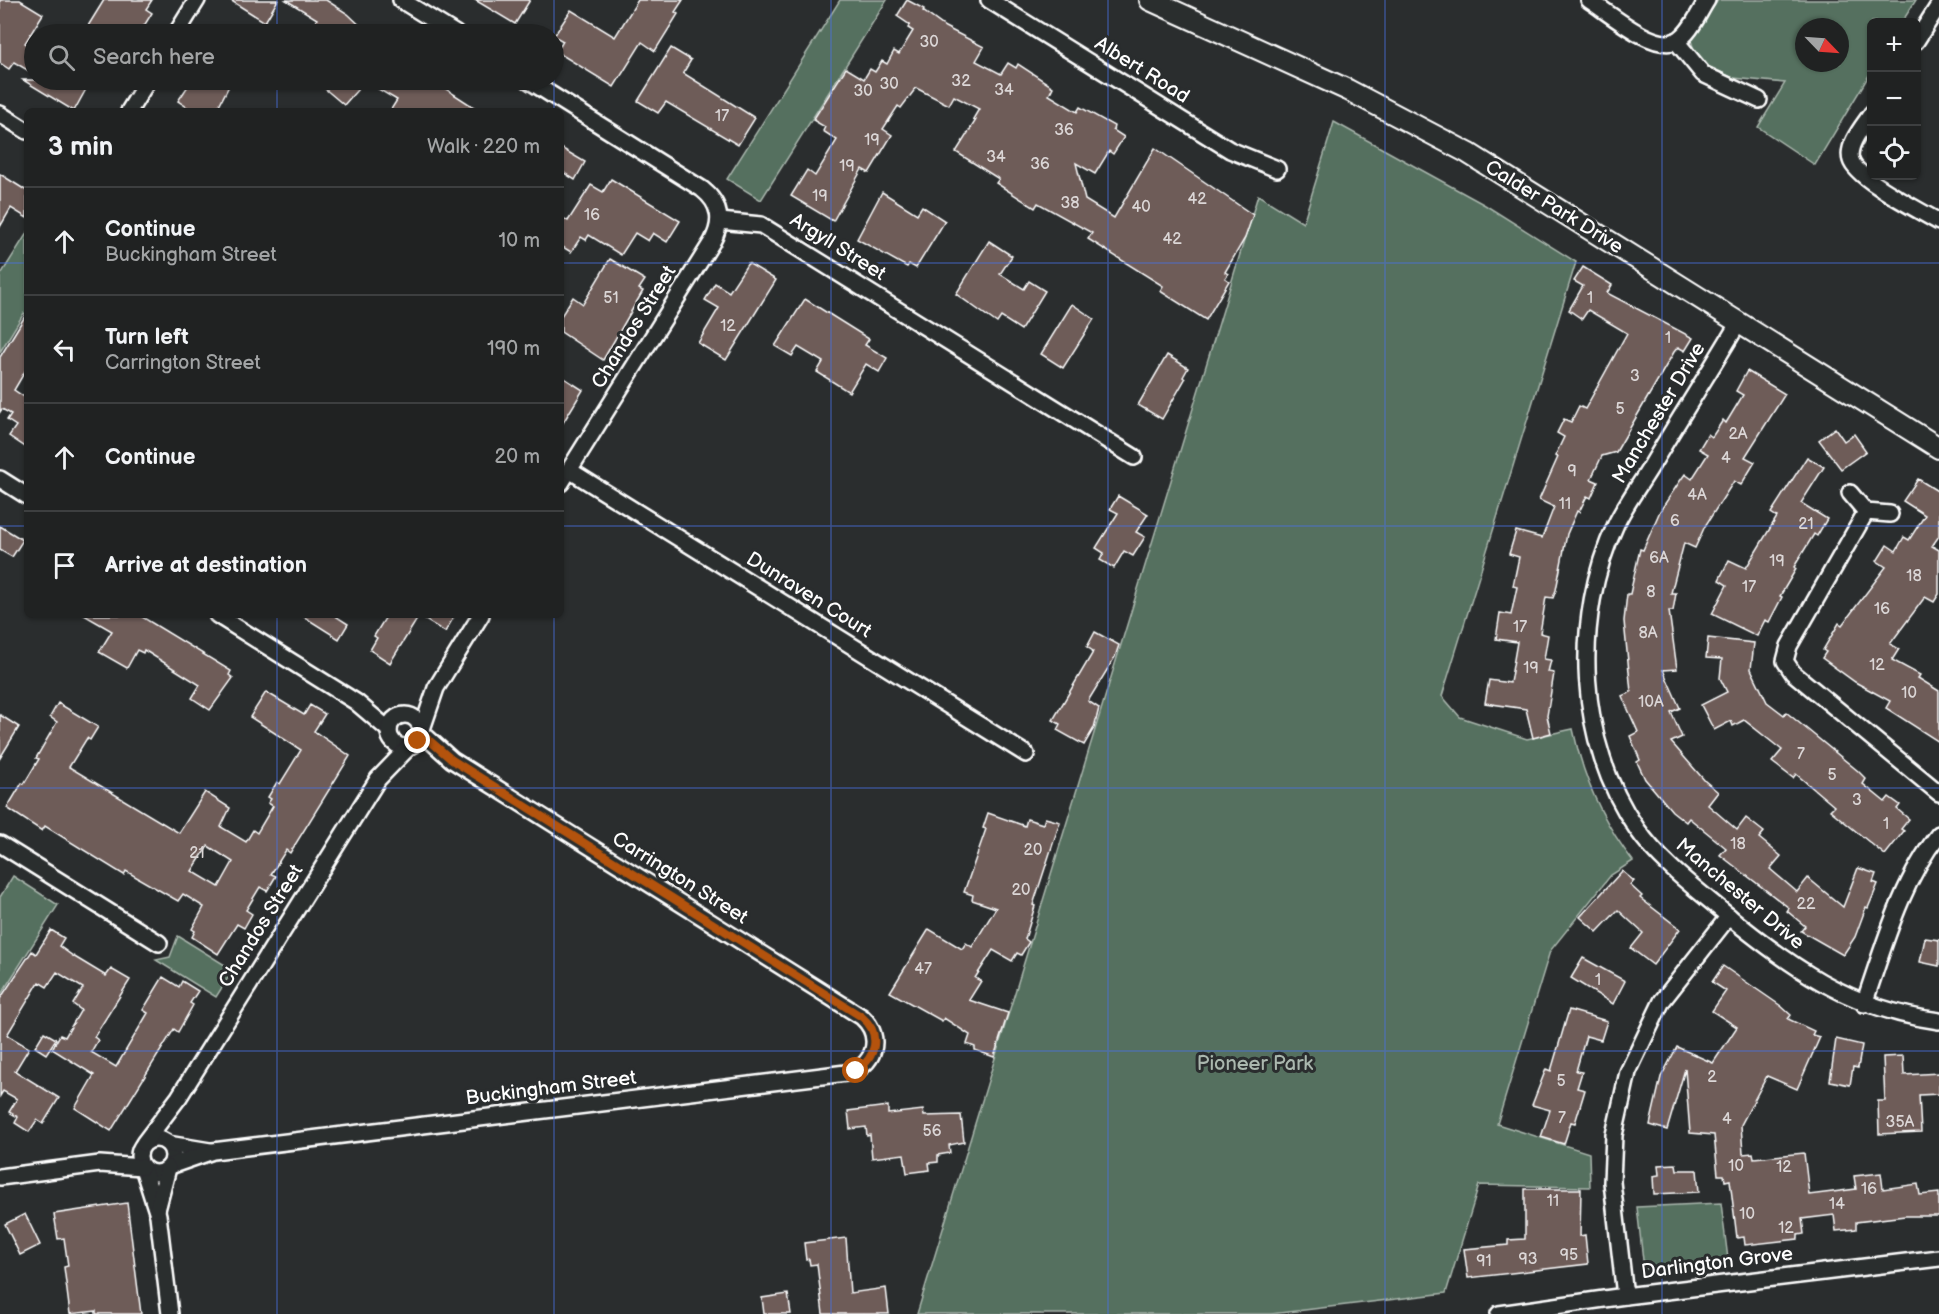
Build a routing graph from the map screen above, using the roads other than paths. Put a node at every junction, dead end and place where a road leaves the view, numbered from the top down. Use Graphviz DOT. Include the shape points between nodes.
graph roads {
  1 [pos="197,0"];
  2 [pos="401,0"];
  3 [pos="989,0"];
  4 [pos="1150,0"];
  5 [pos="1589,0"];
  6 [pos="1707,0"];
  7 [pos="1939,5"];
  8 [pos="182,24"];
  9 [pos="440,24"];
  10 [pos="1921,34"];
  11 [pos="1676,41"];
  12 [pos="142,90"];
  13 [pos="544,90"];
  14 [pos="1759,100"];
  15 [pos="131,108"];
  16 [pos="0,114"];
  17 [pos="1867,121"];
  18 [pos="24,129"];
  19 [pos="1277,169"];
  20 [pos="720,221"];
  21 [pos="1939,222"];
  22 [pos="1739,322"];
  23 [pos="1939,448"];
  24 [pos="1134,458"];
  25 [pos="569,470"];
  26 [pos="564,478"];
  27 [pos="0,479"];
  28 [pos="1850,493"];
  29 [pos="24,494"];
  30 [pos="1866,512"];
  31 [pos="1890,514"];
  32 [pos="222,618"];
  33 [pos="479,618"];
  34 [pos="436,688"];
  35 [pos="394,724"];
  36 [pos="422,731"];
  37 [pos="410,747"];
  38 [pos="1026,754"];
  39 [pos="452,760"];
  40 [pos="378,778"];
  41 [pos="1939,793"];
  42 [pos="1939,834"];
  43 [pos="0,844"];
  44 [pos="1729,916"];
  45 [pos="159,943"];
  46 [pos="1864,1004"];
  47 [pos="1939,1021"];
  48 [pos="875,1041"];
  49 [pos="179,1097"];
  50 [pos="167,1143"];
  51 [pos="142,1145"];
  52 [pos="213,1151"];
  53 [pos="100,1164"];
  54 [pos="143,1167"];
  55 [pos="169,1167"];
  56 [pos="0,1177"];
  57 [pos="157,1213"];
  58 [pos="1939,1258"];
  59 [pos="1625,1296"];
  60 [pos="170,1314"];
  61 [pos="1499,1314"];
  1 -- 8 [label="street"];
  2 -- 9 [label="street"];
  3 -- 19 [label="street, Albert Road" via="1230,150"];
  4 -- 22 [label="street, Calder Park Drive" via="1410,120"];
  5 -- 11 [label="street" via="1649,39 1666,44"];
  6 -- 11 [label="street"];
  7 -- 10 [label="street"];
  11 -- 14 [label="street" via="1703,74"];
  12 -- 15 [label="street"];
  13 -- 20 [label="street" via="702,189 717,205"];
  16 -- 18 [label="street"];
  17 -- 21 [label="street" via="1853,145 1854,166"];
  20 -- 24 [label="street, Argyll Street" via="761,225"];
  20 -- 25 [label="street, Chandos Street" via="712,242"];
  22 -- 23 [label="street, Calder Park Drive"];
  22 -- 44 [label="street, Manchester Drive" via="1616,524 1598,575 1587,660 1589,699 1612,787 1637,830 1666,864"];
  25 -- 26 [label="street, Chandos Street"];
  25 -- 38 [label="street, Dunraven Court"];
  27 -- 29 [label="street"];
  28 -- 30 [label="street"];
  30 -- 31 [label="street"];
  30 -- 41 [label="street" via="1789,646 1785,661 1792,673"];
  32 -- 35 [label="street"];
  33 -- 34 [label="street"];
  34 -- 35 [label="street"];
  34 -- 36 [label="street"];
  35 -- 36 [label="street" via="417,719"];
  35 -- 37 [label="street" via="398,746"];
  35 -- 40 [label="street"];
  36 -- 37 [label="street"];
  36 -- 39 [label="street"];
  37 -- 39 [label="street"];
  37 -- 40 [label="street"];
  39 -- 48 [label="street, Carrington Street" via="862,1017 872,1028"];
  40 -- 49 [label="street, Chandos Street"];
  42 -- 46 [label="street" via="1921,856 1906,888"];
  43 -- 45 [label="street"];
  44 -- 46 [label="street, Manchester Drive" via="1804,973"];
  44 -- 59 [label="street, Darlington Grove" via="1662,1001 1628,1072 1614,1135 1612,1182"];
  46 -- 47 [label="street, Manchester Drive"];
  48 -- 52 [label="street, Buckingham Street" via="871,1058 864,1066 846,1073"];
  49 -- 50 [label="street, Chandos Street" via="169,1117"];
  49 -- 51 [label="street, Chandos Street"];
  50 -- 51 [label="street" via="158,1138"];
  50 -- 52 [label="street, Buckingham Street"];
  50 -- 55 [label="street" via="173,1157"];
  51 -- 53 [label="street"];
  51 -- 54 [label="street" via="138,1158"];
  52 -- 55 [label="street, Buckingham Street"];
  53 -- 54 [label="street"];
  53 -- 56 [label="street"];
  54 -- 55 [label="street" via="156,1173"];
  54 -- 57 [label="street"];
  55 -- 57 [label="street"];
  57 -- 60 [label="street"];
  58 -- 59 [label="street, Darlington Grove"];
  59 -- 61 [label="street"];
}
